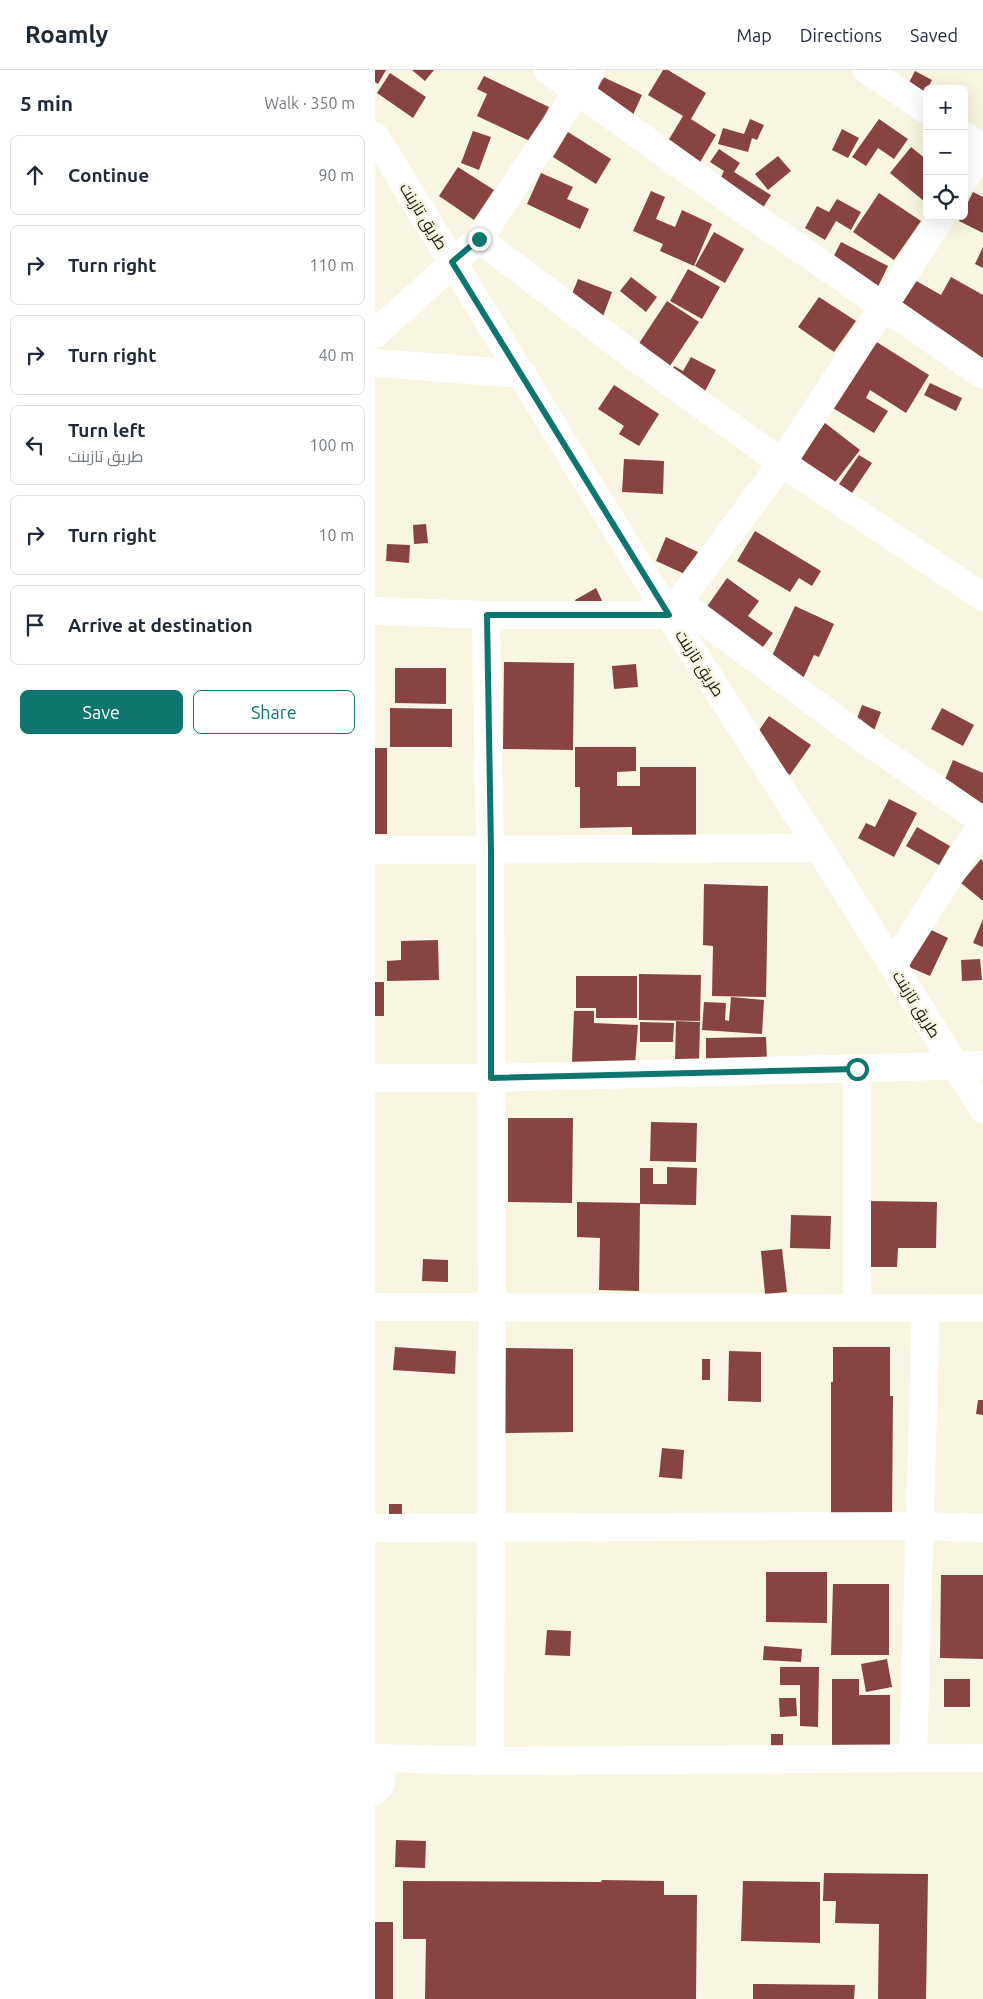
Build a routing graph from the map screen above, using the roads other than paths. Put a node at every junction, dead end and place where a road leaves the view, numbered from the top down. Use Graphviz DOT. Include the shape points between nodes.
graph roads {
  1 [pos="547,70"];
  2 [pos="867,70"];
  3 [pos="585,80"];
  4 [pos="923,107"];
  5 [pos="375,136"];
  6 [pos="968,139"];
  7 [pos="983,149"];
  8 [pos="967,175"];
  9 [pos="939,220"];
  10 [pos="479,239"];
  11 [pos="452,262"];
  12 [pos="884,308"];
  13 [pos="375,334"];
  14 [pos="375,363"];
  15 [pos="522,374"];
  16 [pos="983,375"];
  17 [pos="782,463"];
  18 [pos="983,597"];
  19 [pos="674,608"];
  20 [pos="375,612"];
  21 [pos="487,615"];
  22 [pos="983,822"];
  23 [pos="819,848"];
  24 [pos="375,850"];
  25 [pos="491,850"];
  26 [pos="893,965"];
  27 [pos="970,1066"];
  28 [pos="857,1069"];
  29 [pos="375,1078"];
  30 [pos="491,1078"];
  31 [pos="983,1109"];
  32 [pos="375,1307"];
  33 [pos="492,1307"];
  34 [pos="857,1307"];
  35 [pos="926,1308"];
  36 [pos="983,1308"];
  37 [pos="920,1526"];
  38 [pos="375,1528"];
  39 [pos="490,1528"];
  40 [pos="983,1528"];
  41 [pos="378,1758"];
  42 [pos="913,1758"];
  43 [pos="983,1758"];
  44 [pos="490,1761"];
  45 [pos="375,1791"];
  1 -- 3 [label="street"];
  2 -- 4 [label="street"];
  3 -- 10 [label="street"];
  3 -- 12 [label="street" via="741,208"];
  5 -- 11 [label="street, طريق تازبنت"];
  6 -- 7 [label="street"];
  7 -- 8 [label="street"];
  9 -- 12 [label="street"];
  10 -- 11 [label="street"];
  10 -- 17 [label="street"];
  11 -- 13 [label="street"];
  11 -- 15 [label="street, طريق تازبنت"];
  12 -- 16 [label="street"];
  12 -- 17 [label="street"];
  14 -- 15 [label="street"];
  15 -- 19 [label="street, طريق تازبنت"];
  17 -- 18 [label="street"];
  17 -- 19 [label="street"];
  19 -- 21 [label="street"];
  19 -- 22 [label="street"];
  19 -- 23 [label="street, طريق تازبنت"];
  20 -- 21 [label="street"];
  21 -- 25 [label="street"];
  22 -- 26 [label="street"];
  23 -- 25 [label="street"];
  23 -- 26 [label="street, طريق تازبنت"];
  24 -- 25 [label="street"];
  25 -- 30 [label="street"];
  26 -- 27 [label="street, طريق تازبنت"];
  27 -- 28 [label="street"];
  27 -- 31 [label="street, طريق تازبنت"];
  28 -- 30 [label="street"];
  28 -- 34 [label="street"];
  29 -- 30 [label="street"];
  30 -- 33 [label="street"];
  32 -- 33 [label="street"];
  33 -- 34 [label="street"];
  33 -- 39 [label="street"];
  34 -- 35 [label="street"];
  35 -- 36 [label="street"];
  35 -- 37 [label="street"];
  37 -- 39 [label="street"];
  37 -- 40 [label="street"];
  37 -- 42 [label="street"];
  38 -- 39 [label="street"];
  39 -- 44 [label="street"];
  41 -- 44 [label="street"];
  41 -- 45 [label="street" via="381,1784"];
  42 -- 43 [label="street"];
  42 -- 44 [label="street"];
}
